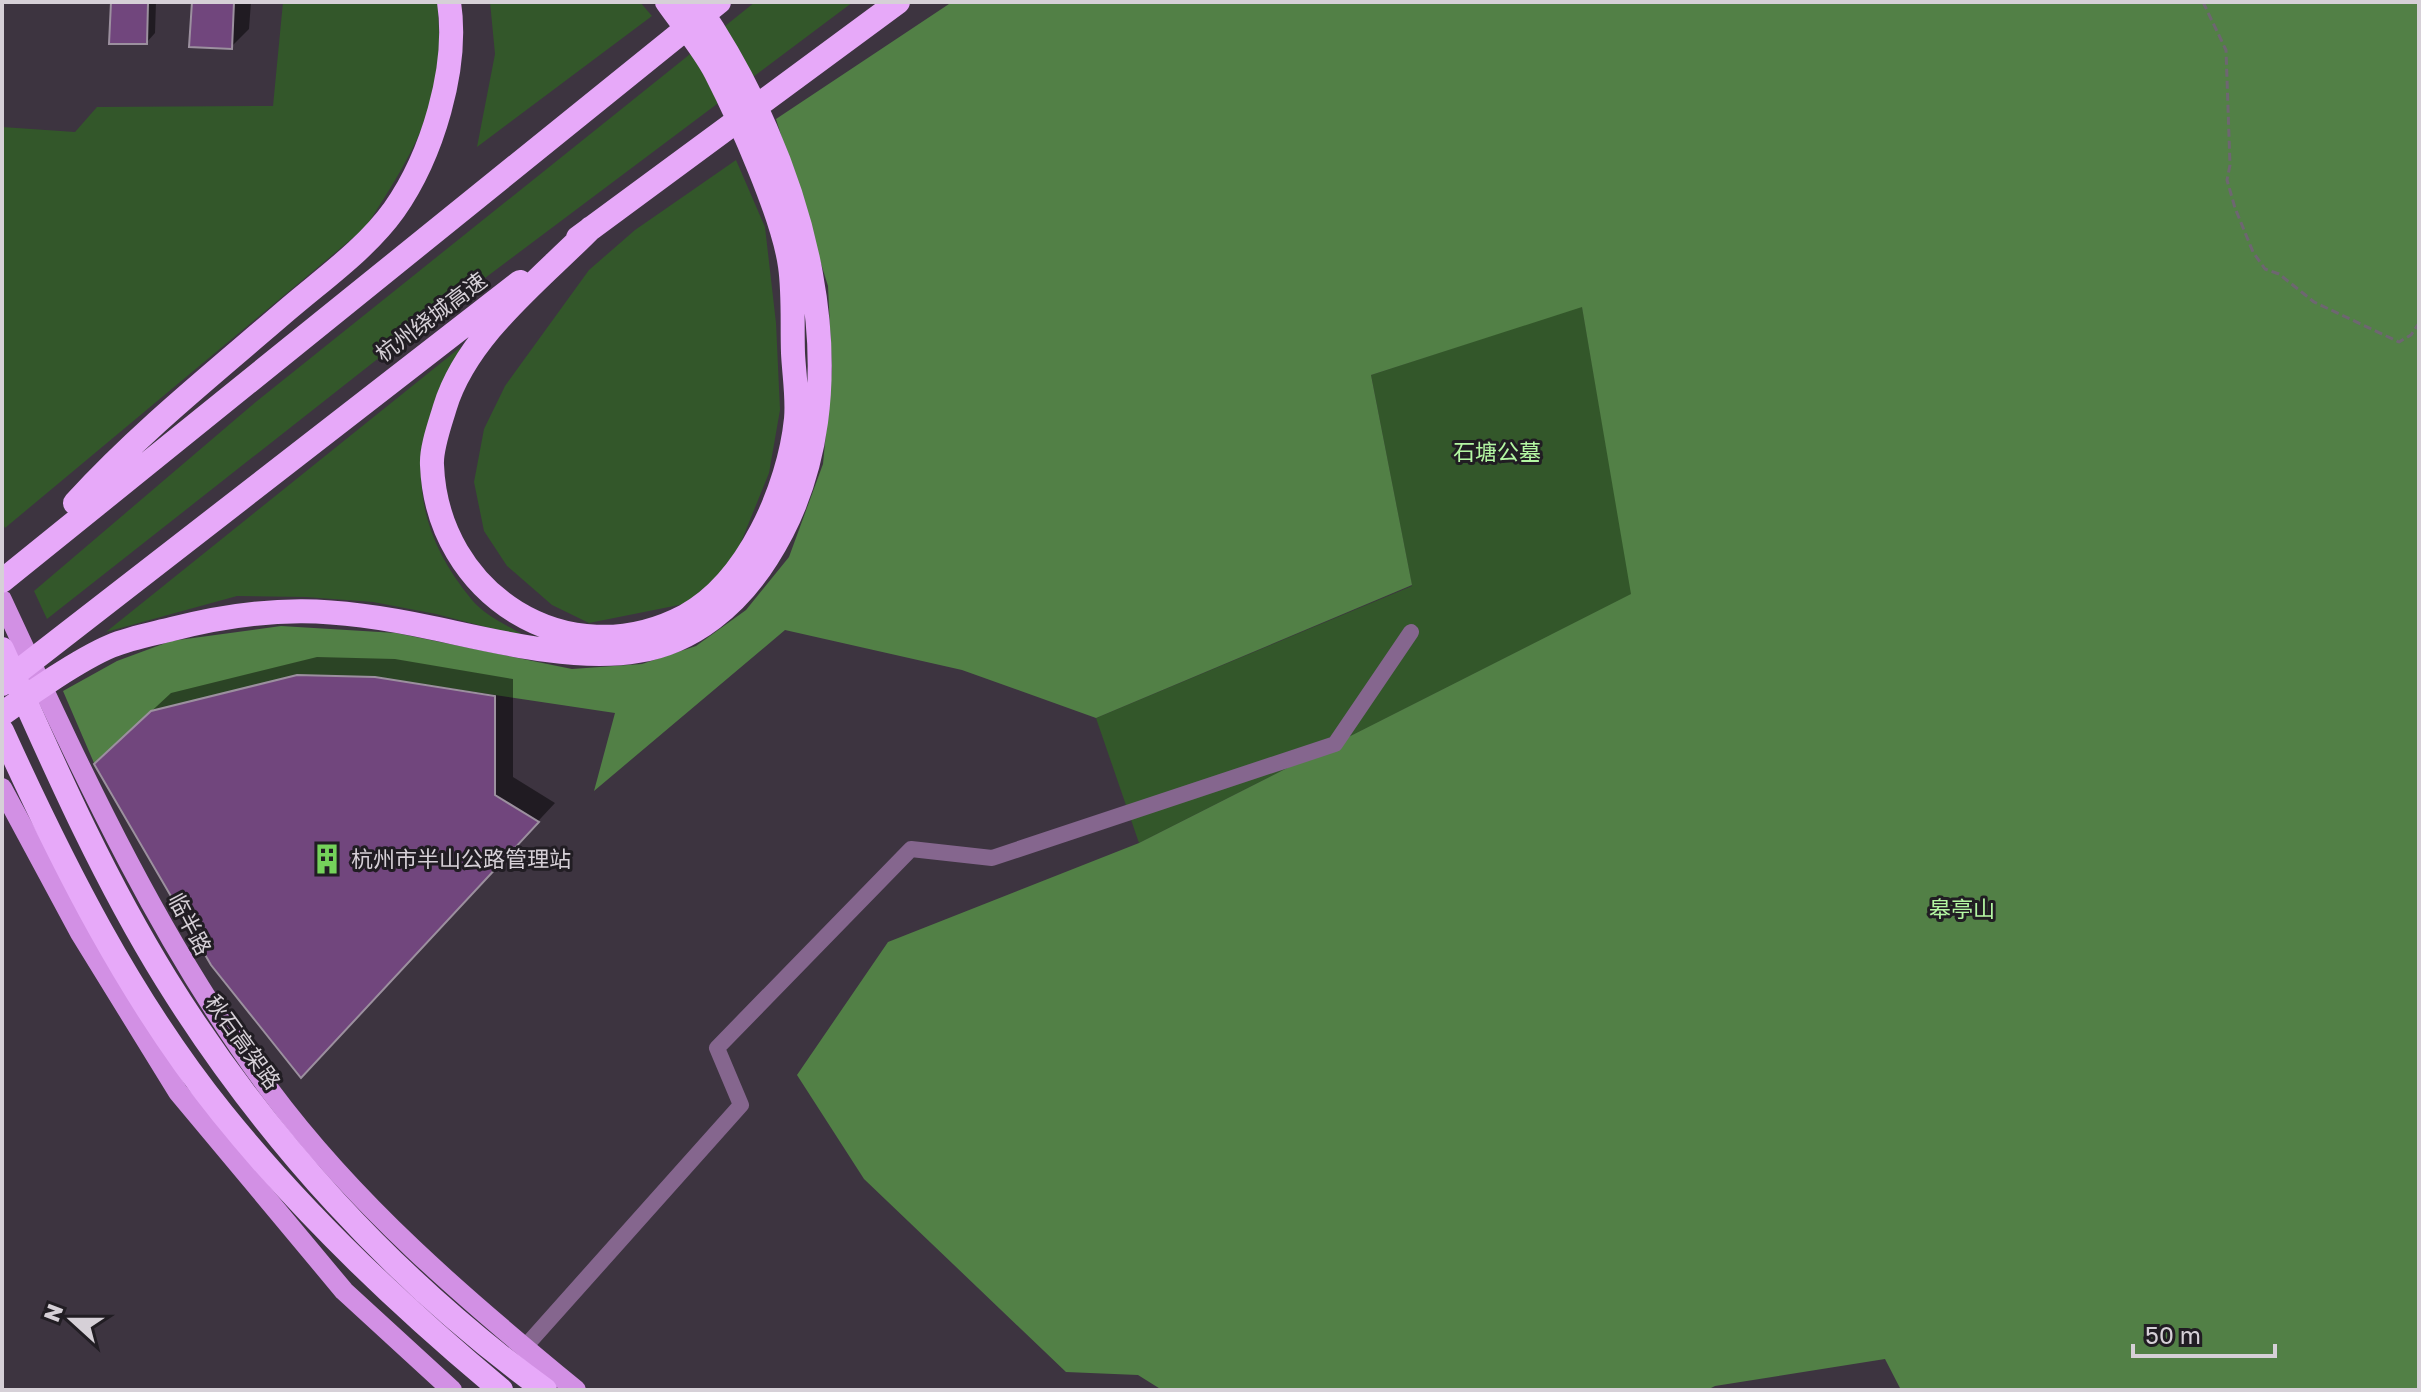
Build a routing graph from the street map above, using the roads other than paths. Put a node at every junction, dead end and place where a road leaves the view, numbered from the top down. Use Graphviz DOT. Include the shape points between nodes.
graph roads {
  1 [pos="449,2"];
  2 [pos="667,2"];
  3 [pos="695,2"];
  4 [pos="719,2"];
  5 [pos="898,2"];
  6 [pos="591,228"];
  7 [pos="20,564"];
  8 [pos="2,581"];
  9 [pos="2,600"];
  10 [pos="1411,632"];
  11 [pos="2,649"];
  12 [pos="2,684"];
  13 [pos="2,714"];
  14 [pos="2,731"];
  15 [pos="2,788"];
  16 [pos="524,1348"];
  17 [pos="452,1390"];
  18 [pos="501,1390"];
  19 [pos="545,1390"];
  20 [pos="576,1390"];
  1 -- 7 [label="highway" via="452,54 445,88 432,134 394,210 350,256 127,447"];
  2 -- 6 [label="highway" via="715,71 767,192 790,264 796,419 780,491 754,544 717,592 684,616 633,633 602,636 555,632 505,607 479,581 442,523 432,463 446,404 467,361"];
  3 -- 13 [label="highway" via="741,76 790,186 802,226 818,328 819,392 812,446 779,540 750,585 714,619 676,640 637,651 543,648 324,609 220,617 109,646"];
  4 -- 7 [label="highway"];
  5 -- 6 [label="highway, 杭州绕城高速"];
  6 -- 12 [label="highway, 杭州绕城高速"];
  7 -- 8 [label="highway"];
  9 -- 16 [label="main road, 临半路" via="187,971 270,1091 376,1214"];
  10 -- 16 [label="street" via="1335,744 992,858 911,849 717,1048 741,1105"];
  11 -- 19 [label="highway, 秋石高架路" via="75,812 165,977 215,1052 325,1191 421,1288"];
  14 -- 18 [label="highway" via="44,824 94,915 141,996 221,1111 306,1212"];
  15 -- 17 [label="main road" via="80,933 178,1092 344,1291"];
  16 -- 20 [label="main road, 临半路"];
}
